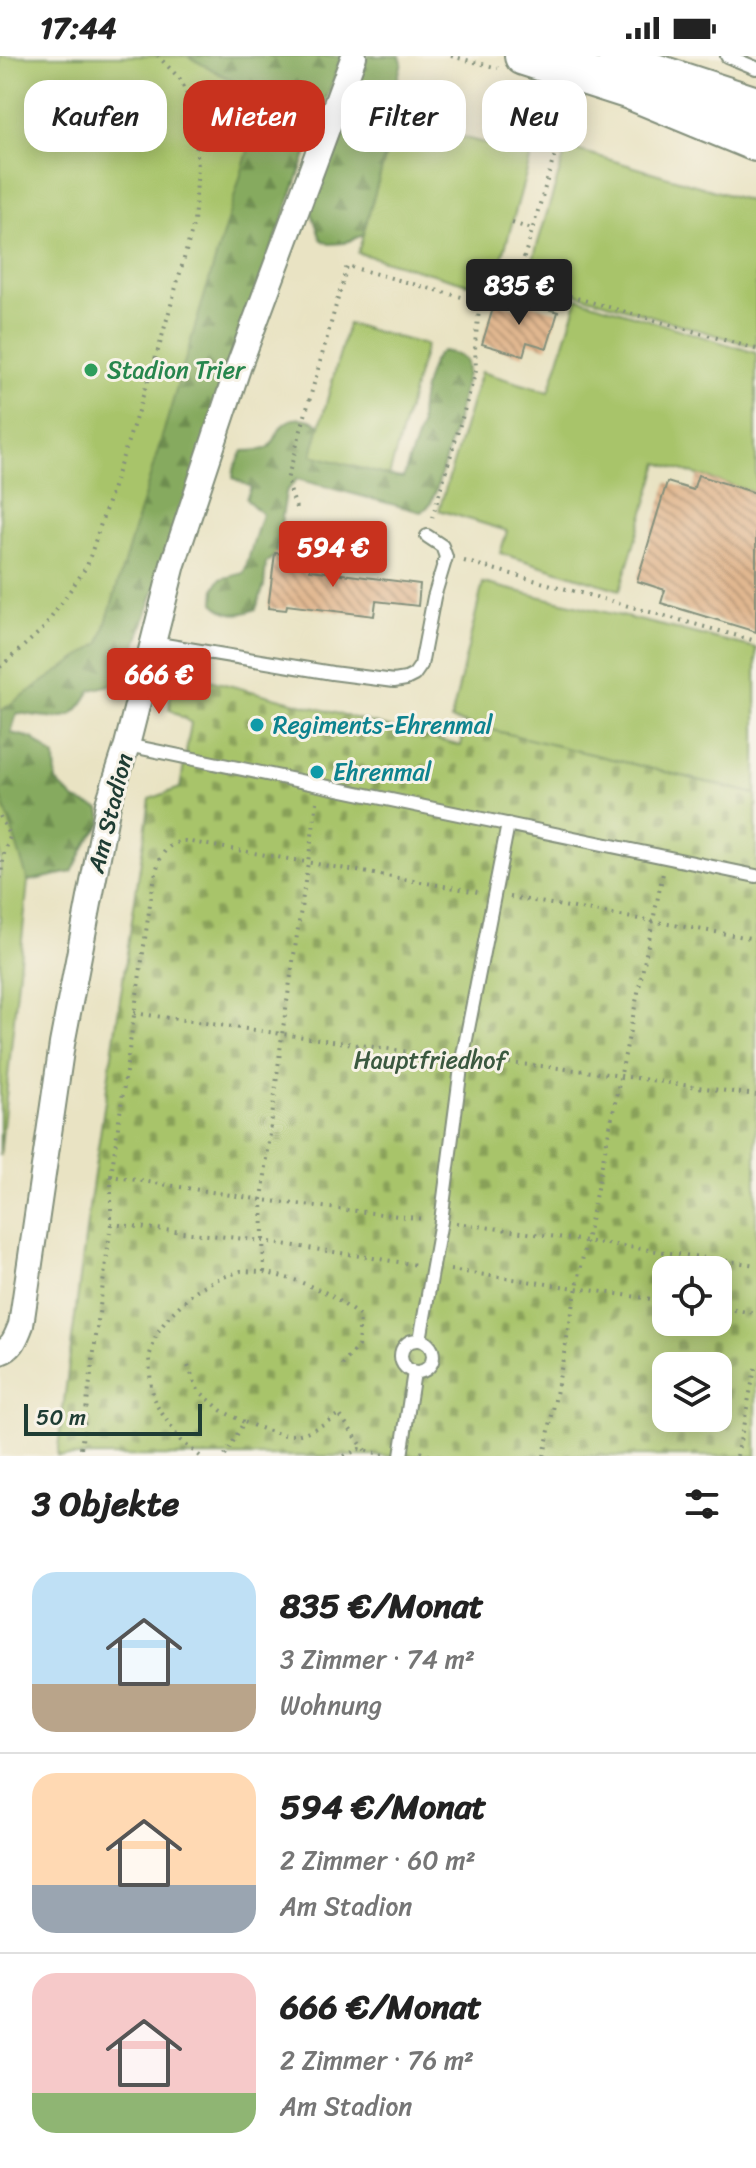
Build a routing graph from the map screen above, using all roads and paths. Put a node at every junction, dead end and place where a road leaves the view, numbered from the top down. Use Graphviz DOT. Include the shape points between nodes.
graph roads {
  1 [pos="158,56"];
  2 [pos="354,56"];
  3 [pos="524,56"];
  4 [pos="602,56"];
  5 [pos="727,56"];
  6 [pos="756,68"];
  7 [pos="756,106"];
  8 [pos="756,142"];
  9 [pos="555,152"];
  10 [pos="512,223"];
  11 [pos="532,229"];
  12 [pos="517,281"];
  13 [pos="480,302"];
  14 [pos="756,349"];
  15 [pos="296,508"];
  16 [pos="427,536"];
  17 [pos="446,557"];
  18 [pos="756,641"];
  19 [pos="153,643"];
  20 [pos="0,667"];
  21 [pos="127,745"];
  22 [pos="319,785"];
  23 [pos="0,816"];
  24 [pos="508,824"];
  25 [pos="306,863"];
  26 [pos="756,876"];
  27 [pos="0,881"];
  28 [pos="494,895"];
  29 [pos="756,939"];
  30 [pos="111,1176"];
  31 [pos="111,1204"];
  32 [pos="111,1224"];
  33 [pos="263,1241"];
  34 [pos="756,1265"];
  35 [pos="433,1267"];
  36 [pos="264,1272"];
  37 [pos="578,1289"];
  38 [pos="652,1299"];
  39 [pos="732,1310"];
  40 [pos="756,1313"];
  41 [pos="420,1340"];
  42 [pos="0,1352"];
  43 [pos="756,1364"];
  44 [pos="188,1366"];
  45 [pos="340,1368"];
  46 [pos="414,1372"];
  47 [pos="244,1422"];
  48 [pos="365,1450"];
  49 [pos="80,1456"];
  50 [pos="200,1456"];
  51 [pos="225,1456"];
  52 [pos="345,1456"];
  53 [pos="392,1456"];
  54 [pos="401,1456"];
  55 [pos="544,1456"];
  56 [pos="737,1456"];
  1 -- 20 [label="path" via="181,80 194,112 194,223 87,566 44,628"];
  2 -- 19 [label="street, Am Stadion" via="239,365 173,564"];
  3 -- 8 [label="main road" via="630,90"];
  4 -- 7 [label="main road"];
  5 -- 6 [label="lane"];
  9 -- 11 [label="path"];
  10 -- 11 [label="path"];
  11 -- 12 [label="path"];
  12 -- 13 [label="path" via="508,292"];
  12 -- 14 [label="path"];
  13 -- 15 [label="path" via="347,266 287,480"];
  13 -- 16 [label="path" via="476,371"];
  16 -- 17 [label="lane" via="442,546"];
  17 -- 18 [label="path"];
  17 -- 19 [label="lane" via="421,665 406,679 332,673"];
  19 -- 21 [label="street, Am Stadion"];
  21 -- 22 [label="lane"];
  21 -- 42 [label="street, Am Stadion" via="108,804 65,1028 21,1325 14,1342"];
  22 -- 24 [label="lane"];
  22 -- 25 [label="path"];
  23 -- 27 [label="path" via="10,837"];
  24 -- 26 [label="lane"];
  24 -- 28 [label="lane"];
  25 -- 28 [label="path"];
  25 -- 30 [label="path" via="185,841 175,842 159,859"];
  25 -- 33 [label="path" via="262,1200"];
  28 -- 29 [label="path"];
  28 -- 35 [label="lane" via="462,1060"];
  31 -- 32 [label="path"];
  32 -- 33 [label="path"];
  32 -- 49 [label="path"];
  33 -- 35 [label="path"];
  33 -- 36 [label="path"];
  34 -- 37 [label="path" via="586,1241"];
  35 -- 37 [label="path"];
  35 -- 41 [label="lane"];
  36 -- 45 [label="path" via="329,1294 360,1316 358,1346"];
  36 -- 50 [label="path" via="241,1271 195,1291 157,1333 149,1357 157,1406 180,1440"];
  37 -- 38 [label="path"];
  37 -- 55 [label="path"];
  39 -- 40 [label="path"];
  41 -- 46 [label="lane" via="433,1356 425,1370"];
  41 -- 46 [label="lane" via="406,1344 401,1353 402,1363"];
  43 -- 56 [label="path"];
  44 -- 47 [label="path" via="198,1390"];
  46 -- 54 [label="lane"];
  47 -- 48 [label="path" via="293,1436 339,1414"];
  47 -- 51 [label="path"];
  48 -- 52 [label="path"];
  48 -- 53 [label="path"];
}
